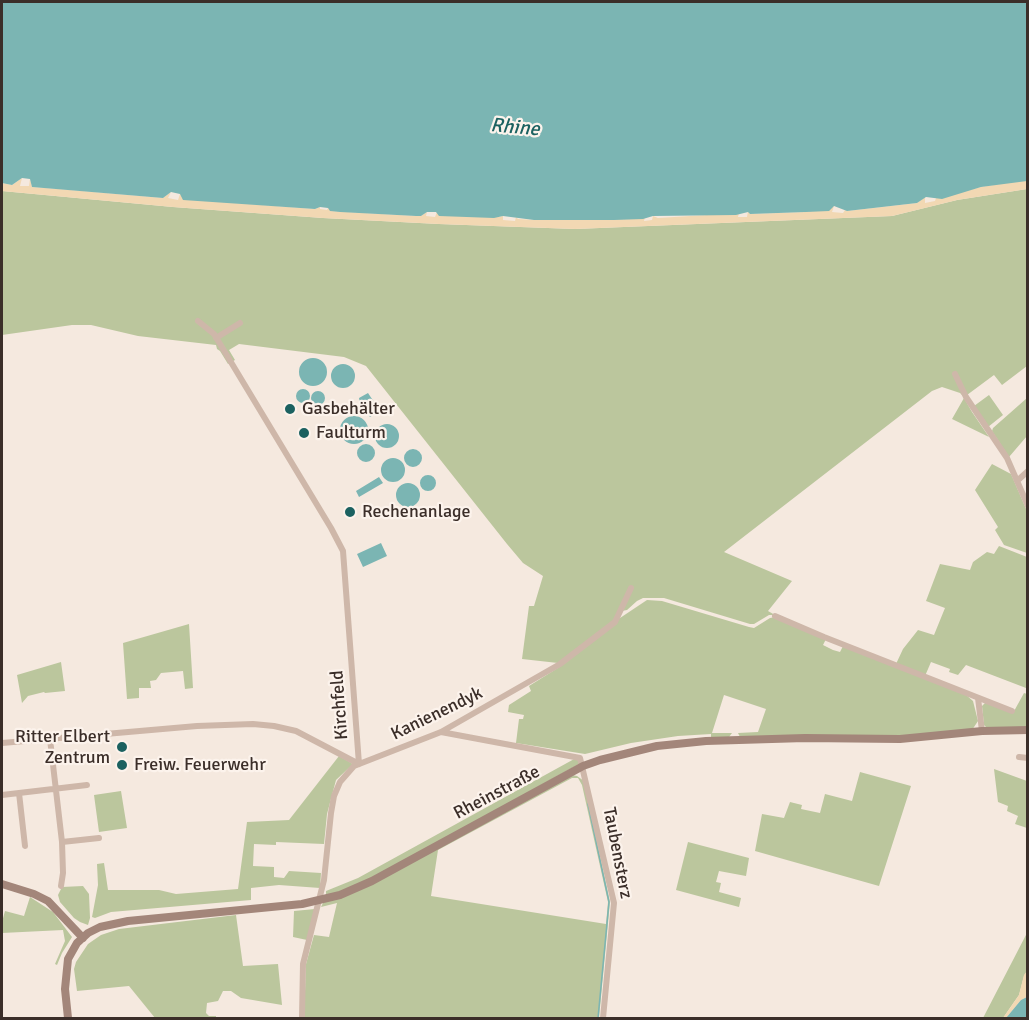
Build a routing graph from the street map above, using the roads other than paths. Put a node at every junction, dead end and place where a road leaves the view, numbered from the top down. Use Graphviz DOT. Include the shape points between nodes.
graph roads {
  1 [pos="198,321"];
  2 [pos="240,323"];
  3 [pos="216,338"];
  4 [pos="955,374"];
  5 [pos="1028,471"];
  6 [pos="1017,481"];
  7 [pos="1028,506"];
  8 [pos="631,588"];
  9 [pos="775,616"];
  10 [pos="978,698"];
  11 [pos="1012,711"];
  12 [pos="1028,730"];
  13 [pos="982,731"];
  14 [pos="441,732"];
  15 [pos="50,739"];
  16 [pos="2,743"];
  17 [pos="1019,758"];
  18 [pos="1028,758"];
  19 [pos="359,764"];
  20 [pos="583,766"];
  21 [pos="87,785"];
  22 [pos="56,790"];
  23 [pos="19,793"];
  24 [pos="2,795"];
  25 [pos="99,838"];
  26 [pos="62,842"];
  27 [pos="25,846"];
  28 [pos="2,884"];
  29 [pos="61,886"];
  30 [pos="319,901"];
  31 [pos="83,938"];
  32 [pos="68,1018"];
  33 [pos="302,1018"];
  34 [pos="603,1018"];
  1 -- 3 [label="street, Kirchfeld"];
  2 -- 3 [label="street"];
  3 -- 19 [label="street, Kirchfeld" via="343,551"];
  4 -- 6 [label="street"];
  5 -- 6 [label="street"];
  6 -- 7 [label="street"];
  8 -- 14 [label="street, Kanienendyk" via="615,622 589,643 535,680"];
  9 -- 10 [label="street"];
  10 -- 11 [label="street"];
  10 -- 13 [label="street"];
  12 -- 13 [label="main road, Rheinstraße"];
  13 -- 20 [label="main road, Rheinstraße" via="900,740 706,741 657,746"];
  14 -- 19 [label="street, Kanienendyk"];
  14 -- 20 [label="street" via="576,756"];
  15 -- 16 [label="street, Kirchfeld"];
  15 -- 19 [label="street, Kirchfeld" via="206,725 274,726 313,738"];
  15 -- 22 [label="street"];
  17 -- 18 [label="street"];
  19 -- 30 [label="street, Kanienendyk" via="340,782 334,796"];
  20 -- 30 [label="main road, Rheinstraße" via="372,881"];
  20 -- 34 [label="street, Taubensterz" via="614,903"];
  21 -- 22 [label="street"];
  22 -- 23 [label="street"];
  22 -- 26 [label="street"];
  23 -- 24 [label="street"];
  23 -- 27 [label="street"];
  25 -- 26 [label="street"];
  26 -- 29 [label="street"];
  28 -- 31 [label="main road" via="48,901"];
  30 -- 31 [label="main road, Rheinstraße" via="114,922"];
  30 -- 33 [label="street, Kanienendyk" via="303,964"];
  31 -- 32 [label="main road" via="73,950 66,970"];
}
